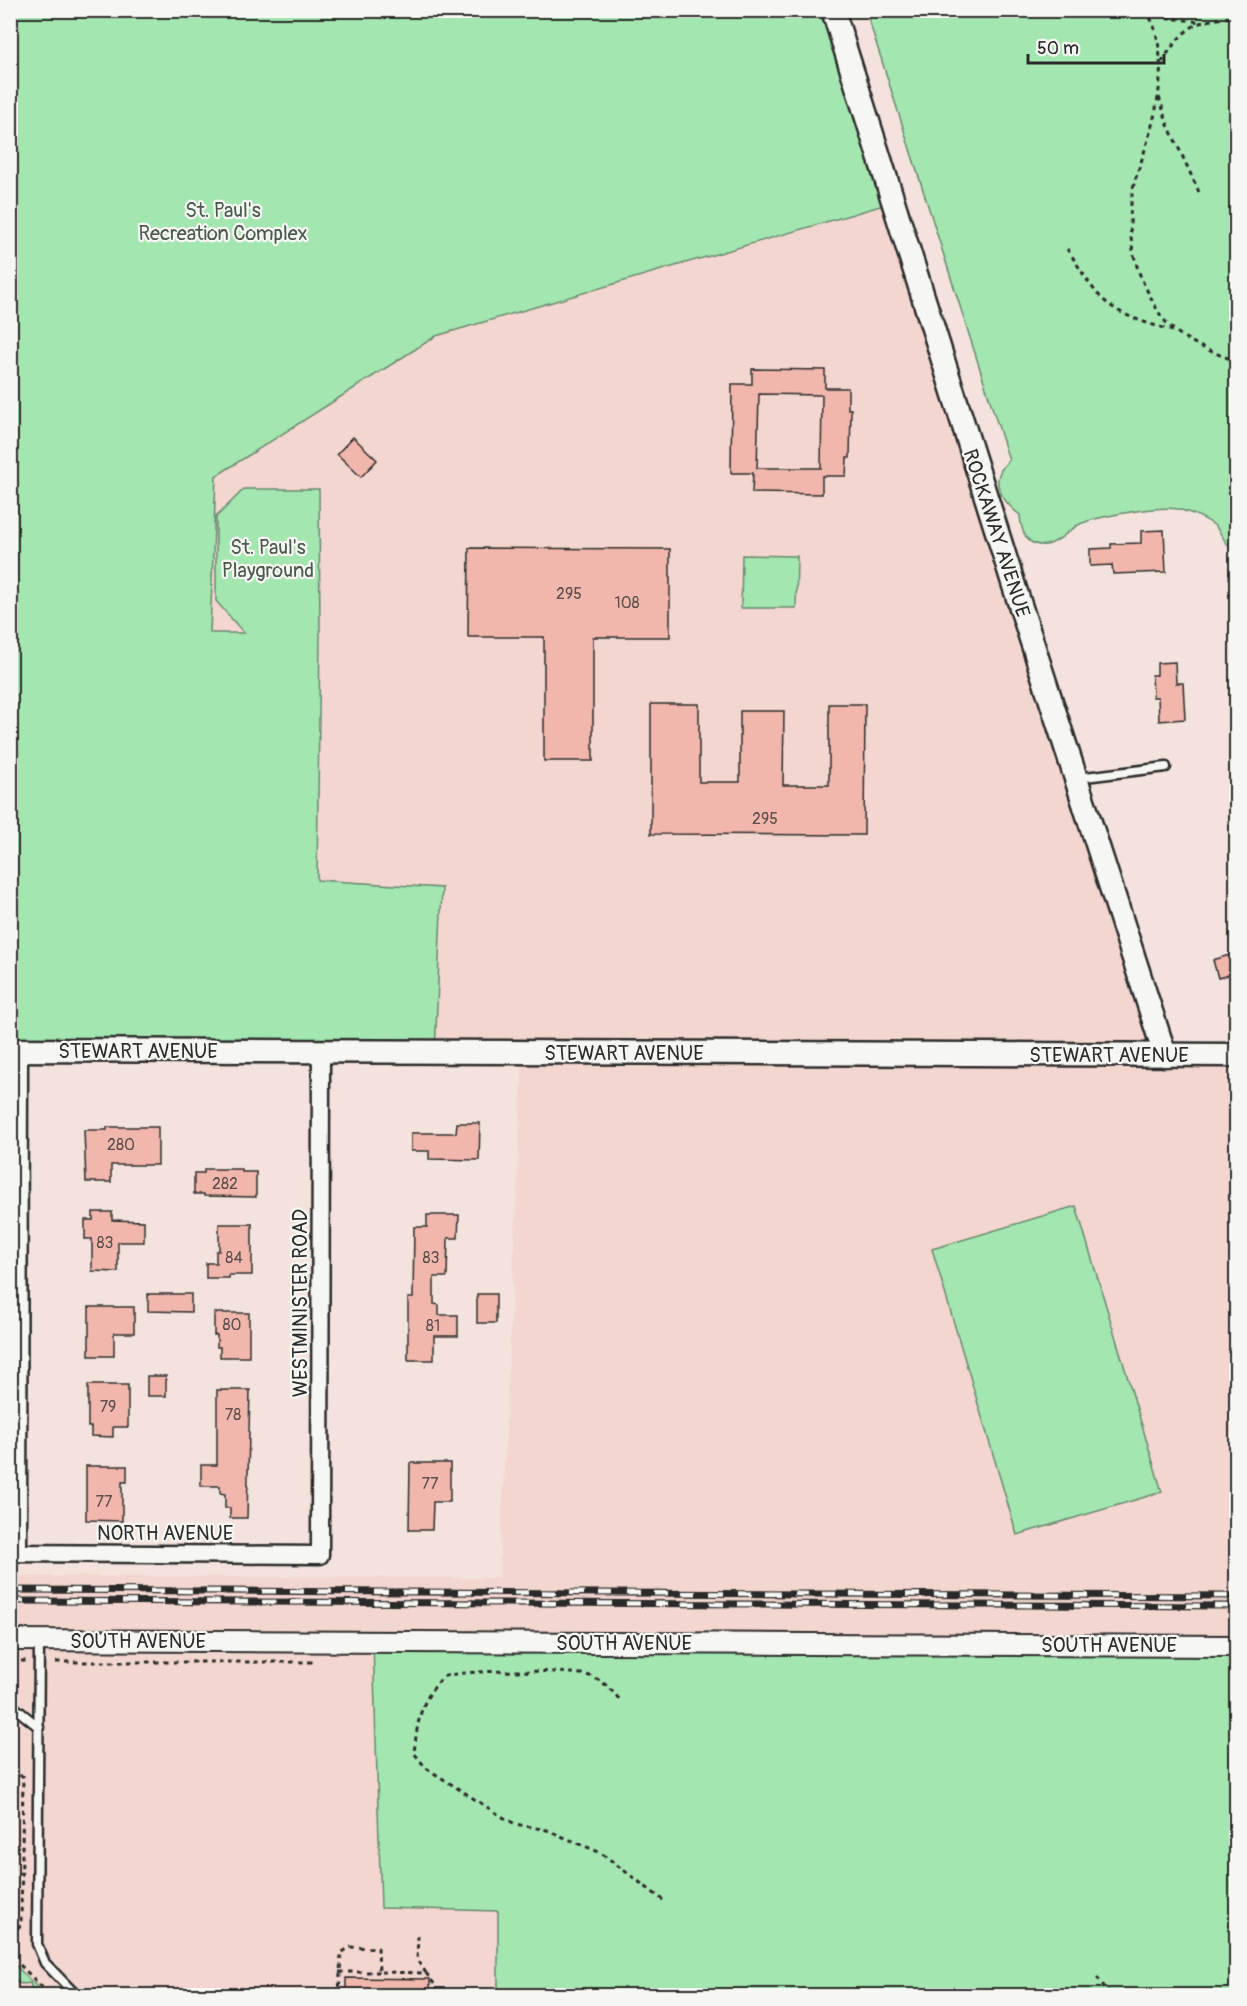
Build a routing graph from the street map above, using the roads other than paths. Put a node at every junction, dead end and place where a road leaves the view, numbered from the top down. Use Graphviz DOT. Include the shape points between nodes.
graph roads {
  1 [pos="833,10"];
  2 [pos="1166,767"];
  3 [pos="1076,778"];
  4 [pos="15,1050"];
  5 [pos="321,1051"];
  6 [pos="1165,1055"];
  7 [pos="1236,1055"];
  8 [pos="14,1553"];
  9 [pos="320,1555"];
  10 [pos="10,1640"];
  11 [pos="39,1640"];
  12 [pos="1236,1646"];
  13 [pos="10,1704"];
  14 [pos="39,1727"];
  15 [pos="77,1995"];
  1 -- 3 [label="main road, ROCKAWAY AVENUE"];
  2 -- 3 [label="lane"];
  3 -- 6 [label="main road, ROCKAWAY AVENUE"];
  4 -- 5 [label="main road, STEWART AVENUE"];
  4 -- 8 [label="street"];
  5 -- 6 [label="main road, STEWART AVENUE"];
  5 -- 9 [label="street, WESTMINISTER ROAD"];
  6 -- 7 [label="main road, STEWART AVENUE"];
  8 -- 9 [label="street, NORTH AVENUE"];
  10 -- 11 [label="street, SOUTH AVENUE"];
  11 -- 12 [label="street, SOUTH AVENUE"];
  11 -- 14 [label="lane"];
  13 -- 14 [label="lane"];
  14 -- 15 [label="lane" via="37,1944 45,1963"];
}
